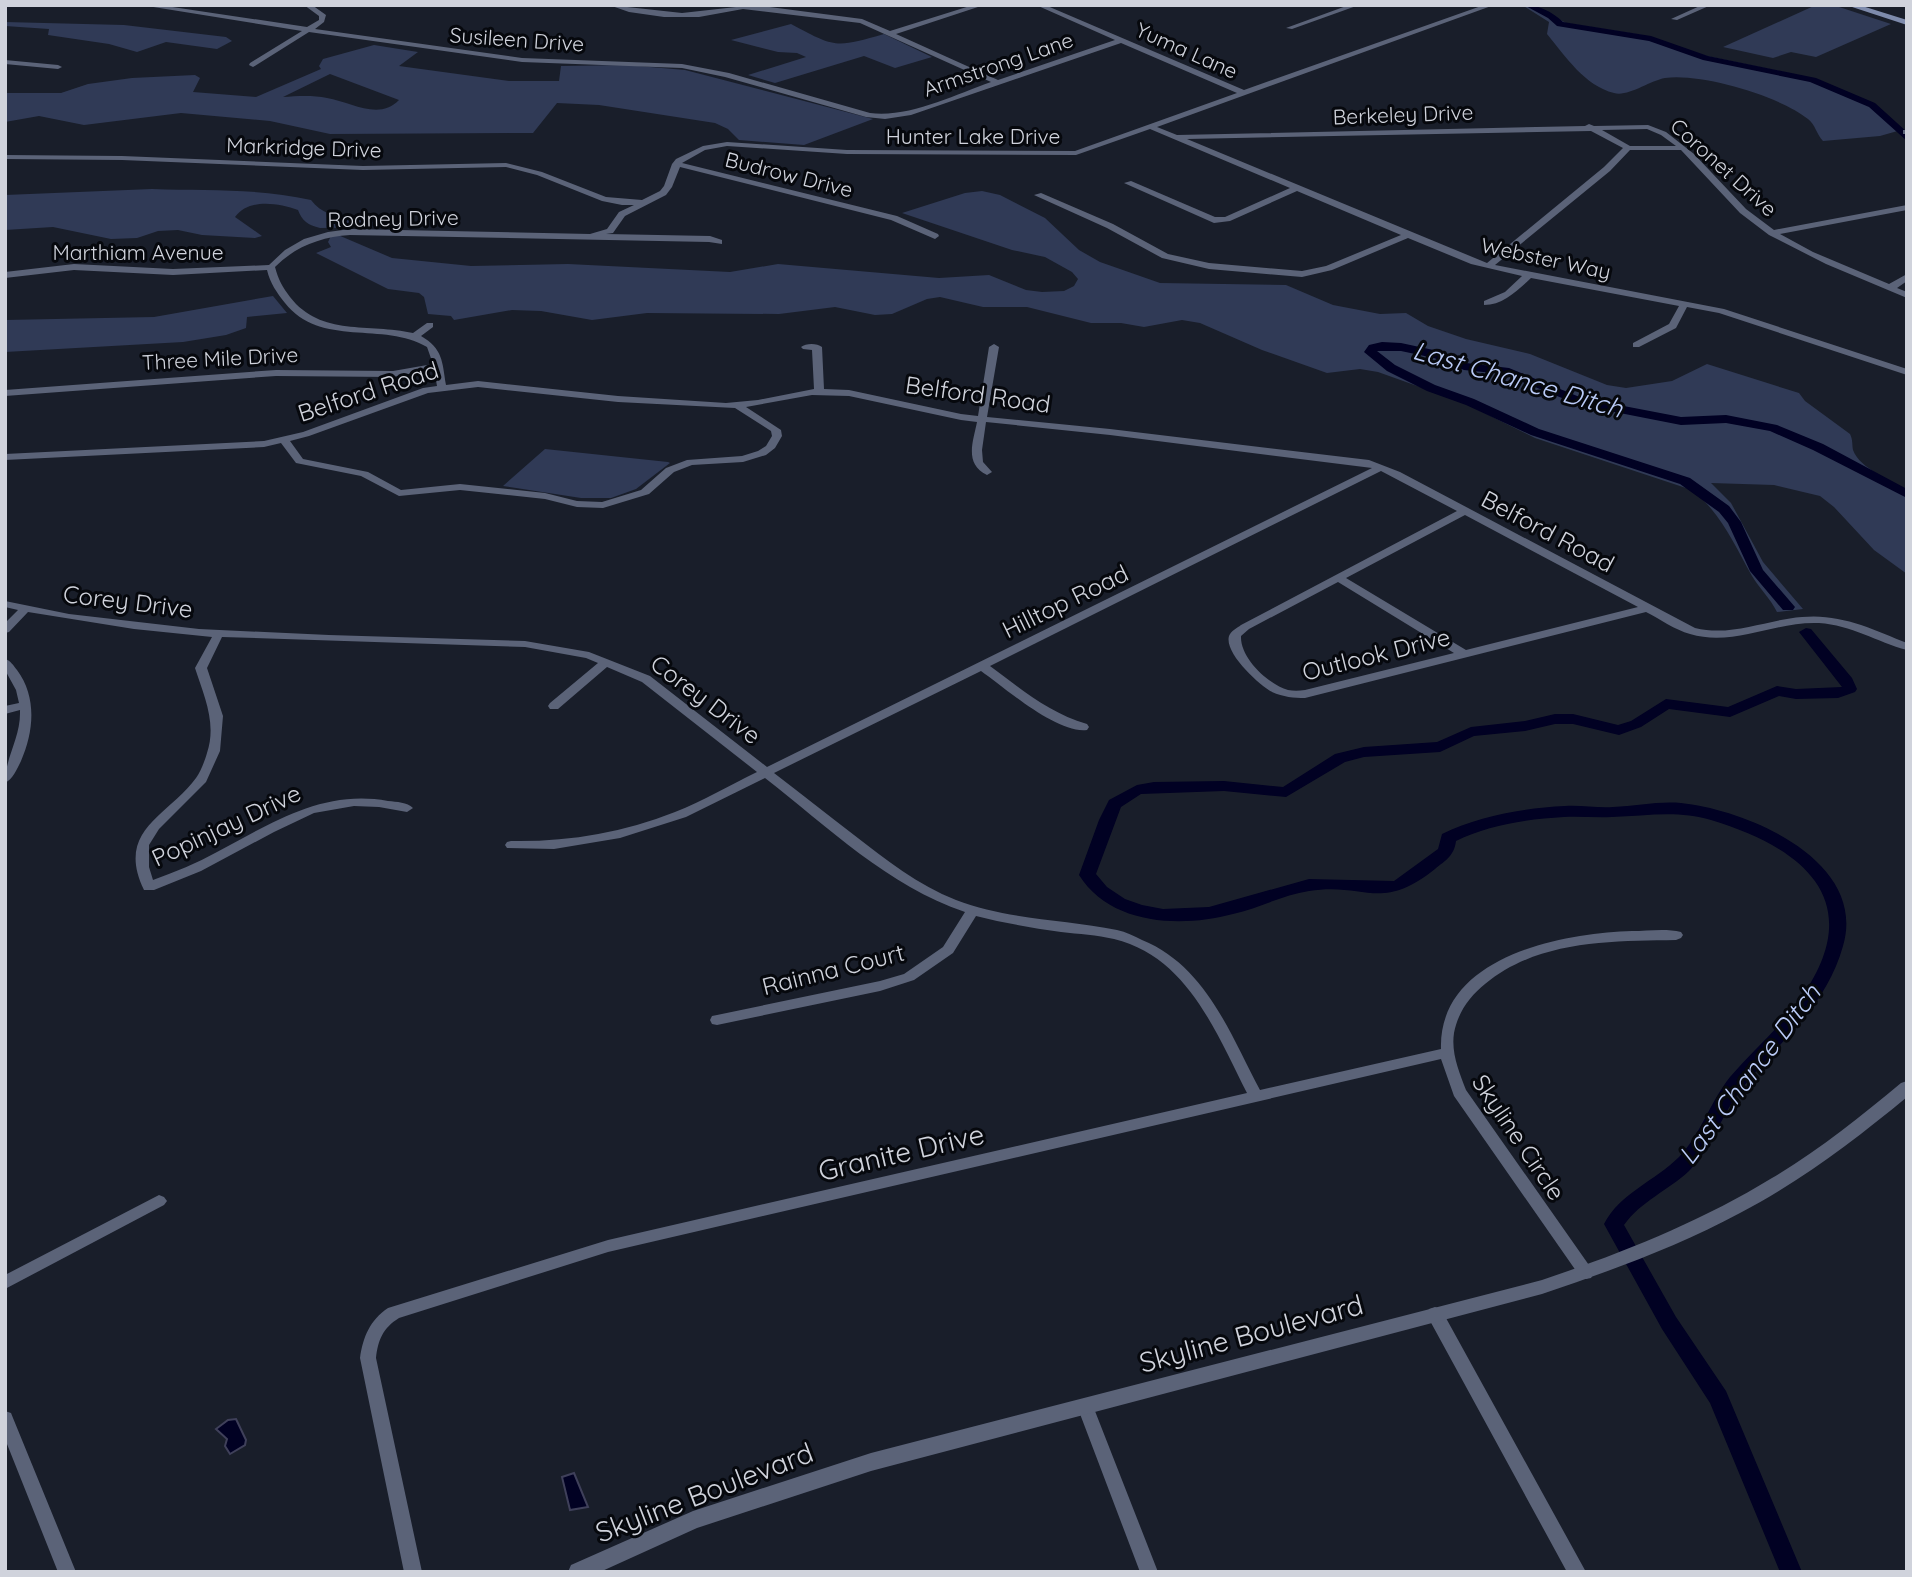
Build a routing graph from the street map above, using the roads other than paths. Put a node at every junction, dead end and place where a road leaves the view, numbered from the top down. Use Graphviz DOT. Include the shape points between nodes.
graph roads {
  1 [pos="144,5"];
  2 [pos="307,5"];
  3 [pos="981,5"];
  4 [pos="1039,5"];
  5 [pos="1356,5"];
  6 [pos="1465,5"];
  7 [pos="1491,5"];
  8 [pos="1708,5"];
  9 [pos="1850,5"];
  10 [pos="616,6"];
  11 [pos="747,6"];
  12 [pos="1478,10"];
  13 [pos="1675,19"];
  14 [pos="1907,23"];
  15 [pos="1290,28"];
  16 [pos="307,31"];
  17 [pos="890,33"];
  18 [pos="1122,40"];
  19 [pos="5,62"];
  20 [pos="253,65"];
  21 [pos="58,67"];
  22 [pos="999,83"];
  23 [pos="1244,93"];
  24 [pos="885,117"];
  25 [pos="1588,126"];
  26 [pos="1151,127"];
  27 [pos="1173,137"];
  28 [pos="1628,148"];
  29 [pos="1683,148"];
  30 [pos="5,157"];
  31 [pos="676,164"];
  32 [pos="1128,183"];
  33 [pos="1296,188"];
  34 [pos="1038,195"];
  35 [pos="596,197"];
  36 [pos="657,197"];
  37 [pos="1907,207"];
  38 [pos="894,218"];
  39 [pos="618,219"];
  40 [pos="1772,233"];
  41 [pos="594,235"];
  42 [pos="1407,235"];
  43 [pos="935,236"];
  44 [pos="719,242"];
  45 [pos="1489,266"];
  46 [pos="271,267"];
  47 [pos="5,275"];
  48 [pos="1529,275"];
  49 [pos="1907,277"];
  50 [pos="1890,288"];
  51 [pos="1907,295"];
  52 [pos="1487,303"];
  53 [pos="1685,303"];
  54 [pos="430,325"];
  55 [pos="413,337"];
  56 [pos="1636,345"];
  57 [pos="806,347"];
  58 [pos="994,347"];
  59 [pos="438,366"];
  60 [pos="1907,372"];
  61 [pos="442,387"];
  62 [pos="819,392"];
  63 [pos="5,393"];
  64 [pos="738,406"];
  65 [pos="982,419"];
  66 [pos="284,440"];
  67 [pos="5,457"];
  68 [pos="1382,467"];
  69 [pos="987,472"];
  70 [pos="1464,510"];
  71 [pos="1338,578"];
  72 [pos="5,604"];
  73 [pos="1648,608"];
  74 [pos="25,609"];
  75 [pos="5,630"];
  76 [pos="218,635"];
  77 [pos="1907,647"];
  78 [pos="1464,654"];
  79 [pos="5,662"];
  80 [pos="606,662"];
  81 [pos="982,666"];
  82 [pos="26,705"];
  83 [pos="554,706"];
  84 [pos="5,710"];
  85 [pos="1083,727"];
  86 [pos="766,773"];
  87 [pos="5,779"];
  88 [pos="407,808"];
  89 [pos="511,845"];
  90 [pos="973,910"];
  91 [pos="1676,935"];
  92 [pos="717,1020"];
  93 [pos="1446,1052"];
  94 [pos="1907,1087"];
  95 [pos="1256,1096"];
  96 [pos="159,1201"];
  97 [pos="1586,1273"];
  98 [pos="5,1283"];
  99 [pos="1435,1314"];
  100 [pos="1085,1406"];
  101 [pos="5,1418"];
  102 [pos="67,1572"];
  103 [pos="413,1572"];
  104 [pos="578,1572"];
  105 [pos="1149,1572"];
  106 [pos="1577,1572"];
  1 -- 16 [label="street, Susileen Drive"];
  2 -- 16 [label="street" via="324,18"];
  3 -- 17 [label="street"];
  4 -- 18 [label="street, Yuma Lane"];
  5 -- 15 [label="street"];
  6 -- 12 [label="street"];
  7 -- 12 [label="street, Hunter Lake Drive"];
  8 -- 13 [label="street"];
  9 -- 14 [label="main road"];
  10 -- 11 [label="street" via="676,16"];
  11 -- 17 [label="street" via="850,19"];
  12 -- 23 [label="street, Hunter Lake Drive"];
  16 -- 20 [label="street"];
  16 -- 24 [label="street, Susileen Drive" via="522,60 682,66"];
  17 -- 22 [label="street"];
  18 -- 22 [label="street, Armstrong Lane"];
  18 -- 23 [label="street, Yuma Lane"];
  19 -- 21 [label="street"];
  22 -- 24 [label="street, Armstrong Lane"];
  23 -- 26 [label="street, Hunter Lake Drive"];
  25 -- 27 [label="street, Berkeley Drive"];
  25 -- 28 [label="street"];
  25 -- 29 [label="street, Coronet Drive" via="1648,127 1667,133"];
  26 -- 27 [label="street, Webster Way"];
  26 -- 31 [label="street, Hunter Lake Drive" via="1059,155 727,145 693,152"];
  27 -- 33 [label="street, Webster Way"];
  28 -- 29 [label="street"];
  28 -- 45 [label="street"];
  29 -- 40 [label="street, Coronet Drive" via="1740,209"];
  30 -- 35 [label="street, Markridge Drive" via="373,169 506,164 529,168"];
  31 -- 36 [label="street" via="668,187"];
  31 -- 38 [label="street, Budrow Drive"];
  32 -- 33 [label="street" via="1214,220 1227,219"];
  33 -- 42 [label="street, Webster Way"];
  34 -- 42 [label="street" via="1165,256 1209,266 1302,274 1329,268"];
  35 -- 36 [label="street, Markridge Drive" via="629,203"];
  35 -- 39 [label="street, Markridge Drive" via="610,204"];
  36 -- 39 [label="street"];
  37 -- 40 [label="street"];
  38 -- 43 [label="street"];
  39 -- 41 [label="street" via="610,231"];
  40 -- 50 [label="street, Coronet Drive"];
  41 -- 44 [label="street, Rodney Drive"];
  41 -- 46 [label="street, Rodney Drive" via="336,233 294,247"];
  42 -- 45 [label="street, Webster Way"];
  45 -- 48 [label="street, Webster Way"];
  46 -- 47 [label="street, Marthiam Avenue" via="173,272 74,267"];
  46 -- 55 [label="street" via="285,298 312,320 348,330"];
  48 -- 52 [label="street" via="1508,294"];
  48 -- 53 [label="street, Webster Way"];
  49 -- 50 [label="street"];
  50 -- 51 [label="street, Coronet Drive"];
  53 -- 56 [label="street" via="1673,326"];
  53 -- 60 [label="street, Webster Way"];
  54 -- 55 [label="street"];
  55 -- 59 [label="street" via="433,348"];
  57 -- 62 [label="street" via="817,347"];
  58 -- 65 [label="street"];
  59 -- 61 [label="street"];
  59 -- 63 [label="street, Three Mile Drive" via="393,374 294,372"];
  61 -- 64 [label="street, Belford Road" via="490,385"];
  61 -- 66 [label="street, Belford Road"];
  62 -- 64 [label="street, Belford Road"];
  62 -- 65 [label="street, Belford Road" via="849,393"];
  64 -- 66 [label="street" via="776,430 770,448 743,459 701,459 684,464 645,492 603,505 460,487 399,493 356,472 300,461"];
  65 -- 68 [label="street, Belford Road" via="1338,457"];
  65 -- 69 [label="street" via="977,457"];
  66 -- 67 [label="street, Belford Road" via="248,446"];
  68 -- 70 [label="street, Belford Road"];
  68 -- 81 [label="street, Hilltop Road"];
  70 -- 71 [label="street, Outlook Drive"];
  70 -- 73 [label="street, Belford Road"];
  71 -- 78 [label="street"];
  71 -- 78 [label="street, Outlook Drive" via="1234,635 1236,650 1271,687 1305,695"];
  72 -- 74 [label="street, Corey Drive"];
  73 -- 77 [label="street, Belford Road" via="1711,636 1825,620"];
  73 -- 78 [label="street, Outlook Drive"];
  74 -- 75 [label="street"];
  74 -- 76 [label="street, Corey Drive" via="116,626"];
  76 -- 80 [label="street, Corey Drive" via="525,644"];
  76 -- 88 [label="street, Popinjay Drive" via="201,668 217,716 215,751 202,779 148,834 142,855 149,887 311,808 360,801"];
  79 -- 82 [label="street" via="16,674"];
  80 -- 83 [label="street"];
  80 -- 86 [label="street, Corey Drive" via="660,689"];
  81 -- 85 [label="street" via="1051,715"];
  81 -- 86 [label="street, Hilltop Road"];
  82 -- 84 [label="street"];
  82 -- 87 [label="street" via="21,748"];
  86 -- 89 [label="street, Hilltop Road" via="654,825 579,841"];
  86 -- 90 [label="street, Corey Drive" via="907,881"];
  90 -- 92 [label="street, Rainna Court" via="948,950 909,977"];
  90 -- 95 [label="street, Corey Drive" via="1118,935 1166,957 1199,989"];
  91 -- 93 [label="street, Skyline Circle" via="1577,941 1505,964 1477,981 1458,1001 1448,1024"];
  93 -- 95 [label="street, Granite Drive"];
  93 -- 97 [label="street, Skyline Circle" via="1452,1078 1468,1107"];
  94 -- 97 [label="street, Skyline Boulevard" via="1855,1132 1781,1184 1693,1230"];
  95 -- 103 [label="street, Granite Drive" via="591,1251 394,1313 377,1325 368,1358"];
  96 -- 98 [label="street"];
  97 -- 99 [label="street, Skyline Boulevard"];
  99 -- 100 [label="street, Skyline Boulevard"];
  99 -- 106 [label="street"];
  100 -- 104 [label="street, Skyline Boulevard" via="803,1482 693,1520"];
  100 -- 105 [label="street"];
  101 -- 102 [label="street"];
}
